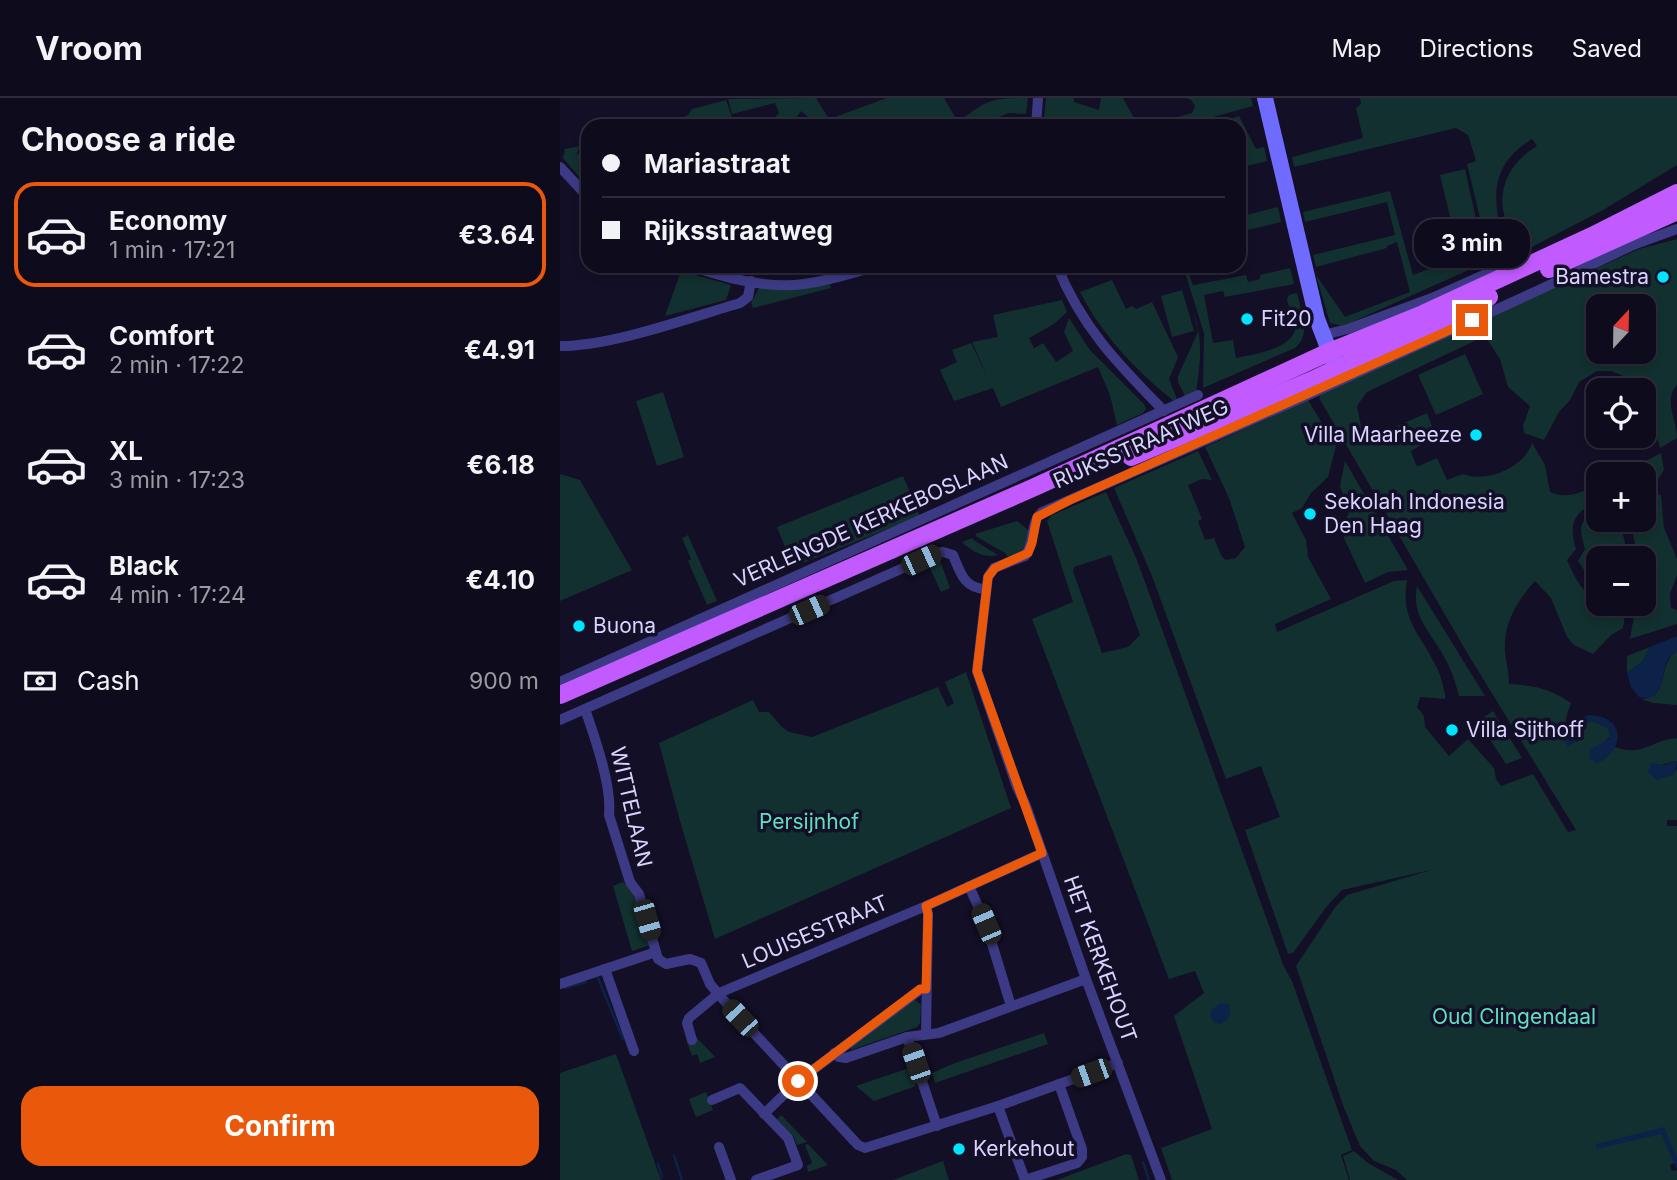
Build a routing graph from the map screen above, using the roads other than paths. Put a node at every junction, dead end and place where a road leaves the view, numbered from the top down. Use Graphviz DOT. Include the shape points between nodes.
graph roads {
  1 [pos="1038,98"];
  2 [pos="1265,98"];
  3 [pos="1036,119"];
  4 [pos="560,167"];
  5 [pos="581,190"];
  6 [pos="1677,193"];
  7 [pos="1677,211"];
  8 [pos="1677,229"];
  9 [pos="1526,256"];
  10 [pos="712,273"];
  11 [pos="851,273"];
  12 [pos="1060,273"];
  13 [pos="751,281"];
  14 [pos="1323,335"];
  15 [pos="560,346"];
  16 [pos="1333,360"];
  17 [pos="1198,394"];
  18 [pos="1164,411"];
  19 [pos="985,589"];
  20 [pos="560,682"];
  21 [pos="560,695"];
  22 [pos="560,705"];
  23 [pos="585,709"];
  24 [pos="560,720"];
  25 [pos="1042,853"];
  26 [pos="969,886"];
  27 [pos="926,906"];
  28 [pos="656,952"];
  29 [pos="605,969"];
  30 [pos="1086,979"];
  31 [pos="560,984"];
  32 [pos="926,989"];
  33 [pos="719,993"];
  34 [pos="1011,1006"];
  35 [pos="926,1034"];
  36 [pos="907,1037"];
  37 [pos="692,1040"];
  38 [pos="634,1051"];
  39 [pos="835,1053"];
  40 [pos="1118,1063"];
  41 [pos="798,1081"];
  42 [pos="1059,1084"];
  43 [pos="712,1100"];
  44 [pos="998,1106"];
  45 [pos="764,1114"];
  46 [pos="937,1126"];
  47 [pos="719,1147"];
  48 [pos="731,1180"];
  49 [pos="756,1180"];
  50 [pos="1161,1180"];
  1 -- 3 [label="street"];
  2 -- 14 [label="street"];
  4 -- 5 [label="street"];
  6 -- 16 [label="main road, RIJKSSTRAATWEG"];
  7 -- 16 [label="main road, RIJKSSTRAATWEG"];
  8 -- 19 [label="street, RIJKSSTRAATWEG" via="1042,512 1035,521 1028,553 995,568"];
  9 -- 14 [label="street" via="1432,298"];
  10 -- 13 [label="street"];
  11 -- 13 [label="street" via="803,285"];
  12 -- 18 [label="street" via="1089,328"];
  13 -- 15 [label="street" via="748,297 740,303 641,331"];
  14 -- 16 [label="street"];
  16 -- 21 [label="main road, RIJKSSTRAATWEG"];
  16 -- 22 [label="main road, RIJKSSTRAATWEG"];
  17 -- 18 [label="street, VERLENGDE KERKEBOSLAAN"];
  18 -- 20 [label="street, VERLENGDE KERKEBOSLAAN"];
  19 -- 23 [label="street" via="965,582 953,555 937,553"];
  19 -- 25 [label="street, HET KERKEHOUT" via="977,671"];
  23 -- 24 [label="street"];
  23 -- 28 [label="street, WITTELAAN" via="601,758 609,815"];
  25 -- 26 [label="street, LOUISESTRAAT"];
  25 -- 30 [label="street, HET KERKEHOUT"];
  26 -- 27 [label="street, LOUISESTRAAT"];
  26 -- 34 [label="street"];
  27 -- 32 [label="street"];
  27 -- 33 [label="street, LOUISESTRAAT"];
  28 -- 29 [label="street"];
  28 -- 33 [label="street" via="666,964 690,959 701,963"];
  29 -- 31 [label="street"];
  29 -- 38 [label="street"];
  30 -- 34 [label="street"];
  30 -- 40 [label="street, HET KERKEHOUT"];
  32 -- 35 [label="street"];
  32 -- 39 [label="street"];
  33 -- 37 [label="street, LOUISESTRAAT" via="689,1018"];
  33 -- 41 [label="street"];
  34 -- 35 [label="street"];
  35 -- 36 [label="street"];
  36 -- 39 [label="street" via="846,1058"];
  36 -- 46 [label="street"];
  39 -- 41 [label="street"];
  40 -- 42 [label="street"];
  40 -- 50 [label="street, HET KERKEHOUT"];
  41 -- 45 [label="street"];
  41 -- 46 [label="street" via="862,1148"];
  42 -- 44 [label="street"];
  42 -- 44 [label="street" via="1082,1149 1077,1163 1024,1180"];
  43 -- 45 [label="street" via="740,1088"];
  44 -- 46 [label="street"];
  45 -- 49 [label="street" via="788,1138 798,1165"];
  47 -- 48 [label="street"];
}
